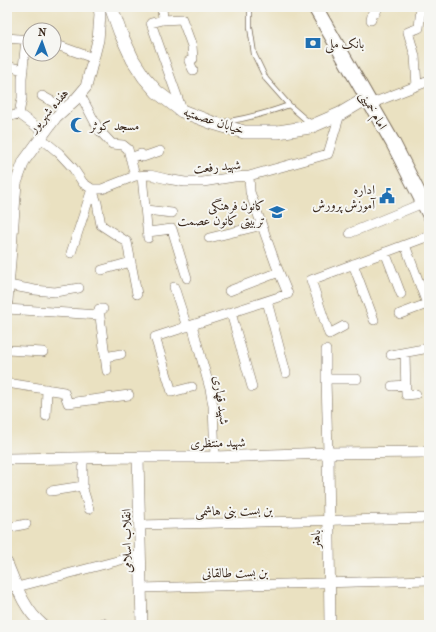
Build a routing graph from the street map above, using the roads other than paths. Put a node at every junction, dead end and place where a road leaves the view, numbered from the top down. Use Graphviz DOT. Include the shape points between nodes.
graph roads {
  1 [pos="99,7"];
  2 [pos="111,7"];
  3 [pos="162,7"];
  4 [pos="250,7"];
  5 [pos="315,7"];
  6 [pos="378,7"];
  7 [pos="421,7"];
  8 [pos="163,20"];
  9 [pos="371,20"];
  10 [pos="7,38"];
  11 [pos="22,39"];
  12 [pos="62,47"];
  13 [pos="93,58"];
  14 [pos="25,62"];
  15 [pos="7,66"];
  16 [pos="23,70"];
  17 [pos="193,70"];
  18 [pos="429,81"];
  19 [pos="416,86"];
  20 [pos="80,94"];
  21 [pos="42,96"];
  22 [pos="368,101"];
  23 [pos="289,105"];
  24 [pos="66,109"];
  25 [pos="182,111"];
  26 [pos="18,114"];
  27 [pos="340,114"];
  28 [pos="7,117"];
  29 [pos="217,124"];
  30 [pos="314,125"];
  31 [pos="43,136"];
  32 [pos="160,151"];
  33 [pos="130,158"];
  34 [pos="138,176"];
  35 [pos="249,176"];
  36 [pos="12,183"];
  37 [pos="92,189"];
  38 [pos="426,209"];
  39 [pos="146,210"];
  40 [pos="172,213"];
  41 [pos="10,214"];
  42 [pos="262,225"];
  43 [pos="350,232"];
  44 [pos="429,236"];
  45 [pos="209,238"];
  46 [pos="405,245"];
  47 [pos="385,252"];
  48 [pos="71,253"];
  49 [pos="130,262"];
  50 [pos="353,264"];
  51 [pos="102,270"];
  52 [pos="279,272"];
  53 [pos="187,278"];
  54 [pos="174,287"];
  55 [pos="80,288"];
  56 [pos="7,290"];
  57 [pos="229,291"];
  58 [pos="137,294"];
  59 [pos="401,294"];
  60 [pos="7,301"];
  61 [pos="267,301"];
  62 [pos="7,309"];
  63 [pos="231,313"];
  64 [pos="400,314"];
  65 [pos="374,320"];
  66 [pos="189,326"];
  67 [pos="344,326"];
  68 [pos="429,348"];
  69 [pos="7,350"];
  70 [pos="326,350"];
  71 [pos="43,352"];
  72 [pos="405,353"];
  73 [pos="121,354"];
  74 [pos="391,355"];
  75 [pos="105,357"];
  76 [pos="107,371"];
  77 [pos="286,373"];
  78 [pos="326,379"];
  79 [pos="358,379"];
  80 [pos="7,383"];
  81 [pos="406,385"];
  82 [pos="392,386"];
  83 [pos="192,387"];
  84 [pos="252,388"];
  85 [pos="47,389"];
  86 [pos="416,394"];
  87 [pos="129,395"];
  88 [pos="46,416"];
  89 [pos="429,452"];
  90 [pos="328,453"];
  91 [pos="138,457"];
  92 [pos="215,457"];
  93 [pos="83,458"];
  94 [pos="7,459"];
  95 [pos="83,486"];
  96 [pos="51,491"];
  97 [pos="89,509"];
  98 [pos="429,518"];
  99 [pos="329,520"];
  100 [pos="26,524"];
  101 [pos="139,525"];
  102 [pos="7,528"];
  103 [pos="140,555"];
  104 [pos="7,563"];
  105 [pos="429,580"];
  106 [pos="330,583"];
  107 [pos="12,586"];
  108 [pos="141,588"];
  109 [pos="37,624"];
  110 [pos="142,625"];
  111 [pos="330,625"];
  1 -- 13 [label="street, هفده شهریور" via="98,40"];
  2 -- 25 [label="main road, خیابان عصمتیه" via="133,60 144,77 157,92"];
  3 -- 8 [label="street"];
  4 -- 23 [label="lane" via="254,54 266,79"];
  5 -- 22 [label="main road, امام خمینی"];
  6 -- 9 [label="street" via="376,12 373,11"];
  7 -- 19 [label="street" via="418,28 408,32 415,56"];
  8 -- 17 [label="street" via="182,20 192,46 192,59 189,61"];
  8 -- 25 [label="street" via="151,23"];
  10 -- 11 [label="street"];
  12 -- 13 [label="street"];
  13 -- 20 [label="street, هفده شهریور" via="86,87"];
  14 -- 16 [label="street"];
  15 -- 16 [label="street"];
  16 -- 26 [label="street" via="22,98"];
  18 -- 19 [label="street"];
  19 -- 22 [label="street"];
  20 -- 24 [label="street, هفده شهریور"];
  20 -- 33 [label="street" via="99,130 112,144 123,145 128,150"];
  21 -- 24 [label="street"];
  22 -- 27 [label="main road, خیابان عصمتیه"];
  22 -- 38 [label="main road, امام خمینی"];
  23 -- 29 [label="lane"];
  23 -- 30 [label="lane"];
  24 -- 31 [label="street, هفده شهریور" via="56,117"];
  25 -- 29 [label="main road, خیابان عصمتیه"];
  26 -- 28 [label="street"];
  26 -- 31 [label="street"];
  27 -- 30 [label="main road, خیابان عصمتیه"];
  27 -- 35 [label="street, شهید رفعت" via="328,154"];
  29 -- 30 [label="main road, خیابان عصمتیه" via="244,132 278,132"];
  31 -- 36 [label="street, هفده شهریور" via="24,161"];
  31 -- 37 [label="street" via="73,168 84,184"];
  32 -- 33 [label="street"];
  33 -- 34 [label="street"];
  34 -- 35 [label="street, شهید رفعت" via="150,175 179,181 203,182"];
  34 -- 37 [label="street, شهید رفعت" via="102,189"];
  34 -- 39 [label="street"];
  35 -- 42 [label="street" via="250,192"];
  36 -- 41 [label="street, هفده شهریور"];
  37 -- 48 [label="street"];
  37 -- 49 [label="street" via="101,225 127,242"];
  38 -- 43 [label="street"];
  39 -- 40 [label="street"];
  39 -- 53 [label="street" via="148,235 172,229"];
  41 -- 56 [label="street, هفده شهریور"];
  42 -- 45 [label="street"];
  42 -- 52 [label="street"];
  44 -- 46 [label="street"];
  46 -- 47 [label="street"];
  46 -- 64 [label="street" via="428,304"];
  47 -- 50 [label="street"];
  47 -- 59 [label="street"];
  49 -- 51 [label="street"];
  49 -- 58 [label="street"];
  50 -- 65 [label="street"];
  50 -- 67 [label="street" via="311,280 329,334"];
  52 -- 57 [label="street"];
  52 -- 61 [label="street" via="288,294"];
  54 -- 66 [label="street, شهید قهاری"];
  55 -- 56 [label="street" via="56,292"];
  56 -- 60 [label="street, هفده شهریور"];
  61 -- 63 [label="street"];
  61 -- 77 [label="street"];
  62 -- 75 [label="street" via="101,312"];
  63 -- 66 [label="street"];
  63 -- 84 [label="street"];
  66 -- 83 [label="street" via="155,337 172,392"];
  66 -- 92 [label="street, شهید قهاری" via="210,389"];
  68 -- 72 [label="street"];
  69 -- 71 [label="street"];
  70 -- 78 [label="street"];
  72 -- 74 [label="street"];
  72 -- 81 [label="street"];
  73 -- 75 [label="street"];
  75 -- 76 [label="street"];
  78 -- 79 [label="street"];
  78 -- 90 [label="street"];
  80 -- 85 [label="street"];
  81 -- 82 [label="street"];
  81 -- 86 [label="street" via="406,395"];
  85 -- 87 [label="street" via="64,392 68,403"];
  85 -- 88 [label="street"];
  89 -- 90 [label="street, شهید منتظری"];
  90 -- 92 [label="street, شهید منتظری"];
  90 -- 99 [label="street, باهنر"];
  91 -- 92 [label="street, شهید منتظری"];
  91 -- 93 [label="street, شهید منتظری"];
  91 -- 101 [label="street, انقلاب اسلامی"];
  93 -- 94 [label="street, شهید منتظری"];
  93 -- 95 [label="street"];
  95 -- 96 [label="street"];
  95 -- 97 [label="street"];
  98 -- 99 [label="street, بن بست بنی هاشمی"];
  99 -- 101 [label="street, بن بست بنی هاشمی"];
  99 -- 106 [label="street, باهنر"];
  100 -- 102 [label="street"];
  101 -- 103 [label="street, انقلاب اسلامی"];
  103 -- 107 [label="street"];
  103 -- 108 [label="street, انقلاب اسلامی"];
  104 -- 107 [label="street"];
  105 -- 106 [label="street, بن بست طالقانی"];
  106 -- 108 [label="street, بن بست طالقانی"];
  106 -- 111 [label="street, باهنر"];
  107 -- 109 [label="street"];
  108 -- 110 [label="street, انقلاب اسلامی"];
}
